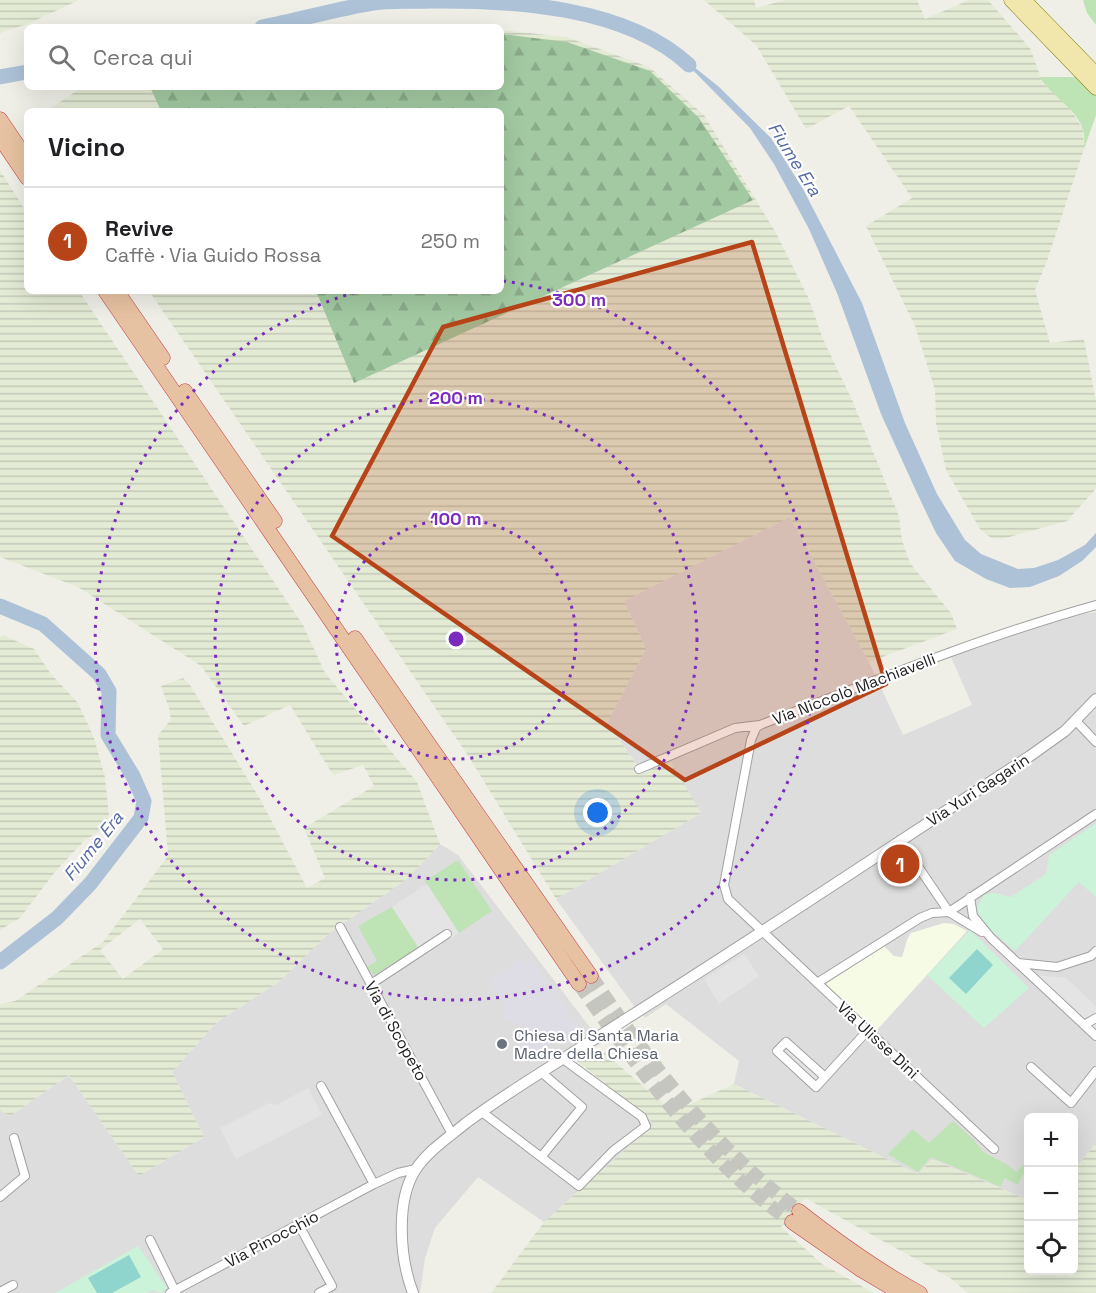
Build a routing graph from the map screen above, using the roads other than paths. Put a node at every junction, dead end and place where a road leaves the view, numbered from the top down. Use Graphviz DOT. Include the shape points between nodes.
graph roads {
  1 [pos="1011,0"];
  2 [pos="1024,0"];
  3 [pos="1068,52"];
  4 [pos="1096,74"];
  5 [pos="1096,88"];
  6 [pos="0,119"];
  7 [pos="0,138"];
  8 [pos="24,155"];
  9 [pos="24,174"];
  10 [pos="107,294"];
  11 [pos="119,294"];
  12 [pos="1096,605"];
  13 [pos="1096,699"];
  14 [pos="1076,721"];
  15 [pos="760,725"];
  16 [pos="1096,741"];
  17 [pos="639,769"];
  18 [pos="1096,814"];
  19 [pos="900,840"];
  20 [pos="970,897"];
  21 [pos="948,912"];
  22 [pos="340,927"];
  23 [pos="762,931"];
  24 [pos="447,934"];
  25 [pos="992,938"];
  26 [pos="1096,951"];
  27 [pos="1018,963"];
  28 [pos="817,983"];
  29 [pos="371,984"];
  30 [pos="1096,1018"];
  31 [pos="1084,1026"];
  32 [pos="868,1030"];
  33 [pos="1096,1036"];
  34 [pos="563,1059"];
  35 [pos="1031,1067"];
  36 [pos="1096,1071"];
  37 [pos="541,1072"];
  38 [pos="825,1077"];
  39 [pos="321,1086"];
  40 [pos="482,1112"];
  41 [pos="452,1134"];
  42 [pos="14,1138"];
  43 [pos="994,1149"];
  44 [pos="541,1157"];
  45 [pos="416,1169"];
  46 [pos="374,1184"];
  47 [pos="0,1197"];
  48 [pos="299,1225"];
  49 [pos="150,1240"];
  50 [pos="13,1285"];
  51 [pos="0,1292"];
  52 [pos="174,1292"];
  53 [pos="319,1293"];
  54 [pos="412,1293"];
  55 [pos="900,1293"];
  56 [pos="920,1293"];
  1 -- 3 [label="main road"];
  2 -- 3 [label="main road"];
  3 -- 4 [label="main road"];
  3 -- 5 [label="main road"];
  6 -- 8 [label="highway"];
  7 -- 9 [label="highway"];
  10 -- 11 [label="highway" via="585,980 485,827"];
  12 -- 15 [label="street, Via Niccolò Machiavelli" via="957,650"];
  13 -- 14 [label="street, Via Yuri Gagarin"];
  14 -- 16 [label="street"];
  14 -- 19 [label="street, Via Yuri Gagarin" via="1030,756"];
  15 -- 17 [label="street" via="735,728"];
  15 -- 23 [label="street, Via Niccolò Machiavelli" via="751,740 724,885 732,905"];
  18 -- 20 [label="street"];
  19 -- 21 [label="street"];
  19 -- 23 [label="street, Via Yuri Gagarin"];
  20 -- 21 [label="street"];
  20 -- 25 [label="street" via="973,916"];
  21 -- 25 [label="street"];
  21 -- 28 [label="street" via="920,918"];
  22 -- 29 [label="street, Via di Scopeto"];
  23 -- 28 [label="street, Via Ulisse Dini"];
  23 -- 34 [label="street, Via Yuri Gagarin"];
  24 -- 29 [label="street"];
  25 -- 27 [label="street"];
  26 -- 27 [label="street" via="1057,967"];
  27 -- 31 [label="street"];
  28 -- 32 [label="street, Via Ulisse Dini"];
  29 -- 41 [label="street, Via di Scopeto"];
  30 -- 31 [label="street"];
  31 -- 33 [label="street"];
  32 -- 38 [label="street"];
  32 -- 43 [label="street, Via Ulisse Dini"];
  34 -- 37 [label="street, Via Yuri Gagarin"];
  34 -- 44 [label="street" via="642,1117 646,1126 613,1151 579,1186"];
  35 -- 36 [label="street" via="1071,1103"];
  37 -- 40 [label="street, Via Yuri Gagarin"];
  37 -- 44 [label="street" via="582,1107"];
  38 -- 38 [label="street" via="786,1042 777,1051 816,1087"];
  39 -- 46 [label="street"];
  40 -- 41 [label="street, Via Yuri Gagarin"];
  40 -- 44 [label="street"];
  41 -- 45 [label="street, Via Yuri Gagarin"];
  42 -- 47 [label="street" via="25,1176"];
  45 -- 46 [label="street, Via Pinocchio"];
  45 -- 54 [label="street" via="407,1188 403,1215 405,1267"];
  46 -- 48 [label="street, Via Pinocchio"];
  48 -- 52 [label="street, Via Pinocchio"];
  48 -- 53 [label="street" via="332,1286"];
  49 -- 52 [label="street"];
  50 -- 51 [label="street"];
  55 -- 56 [label="highway" via="861,1270 796,1216"];
}
